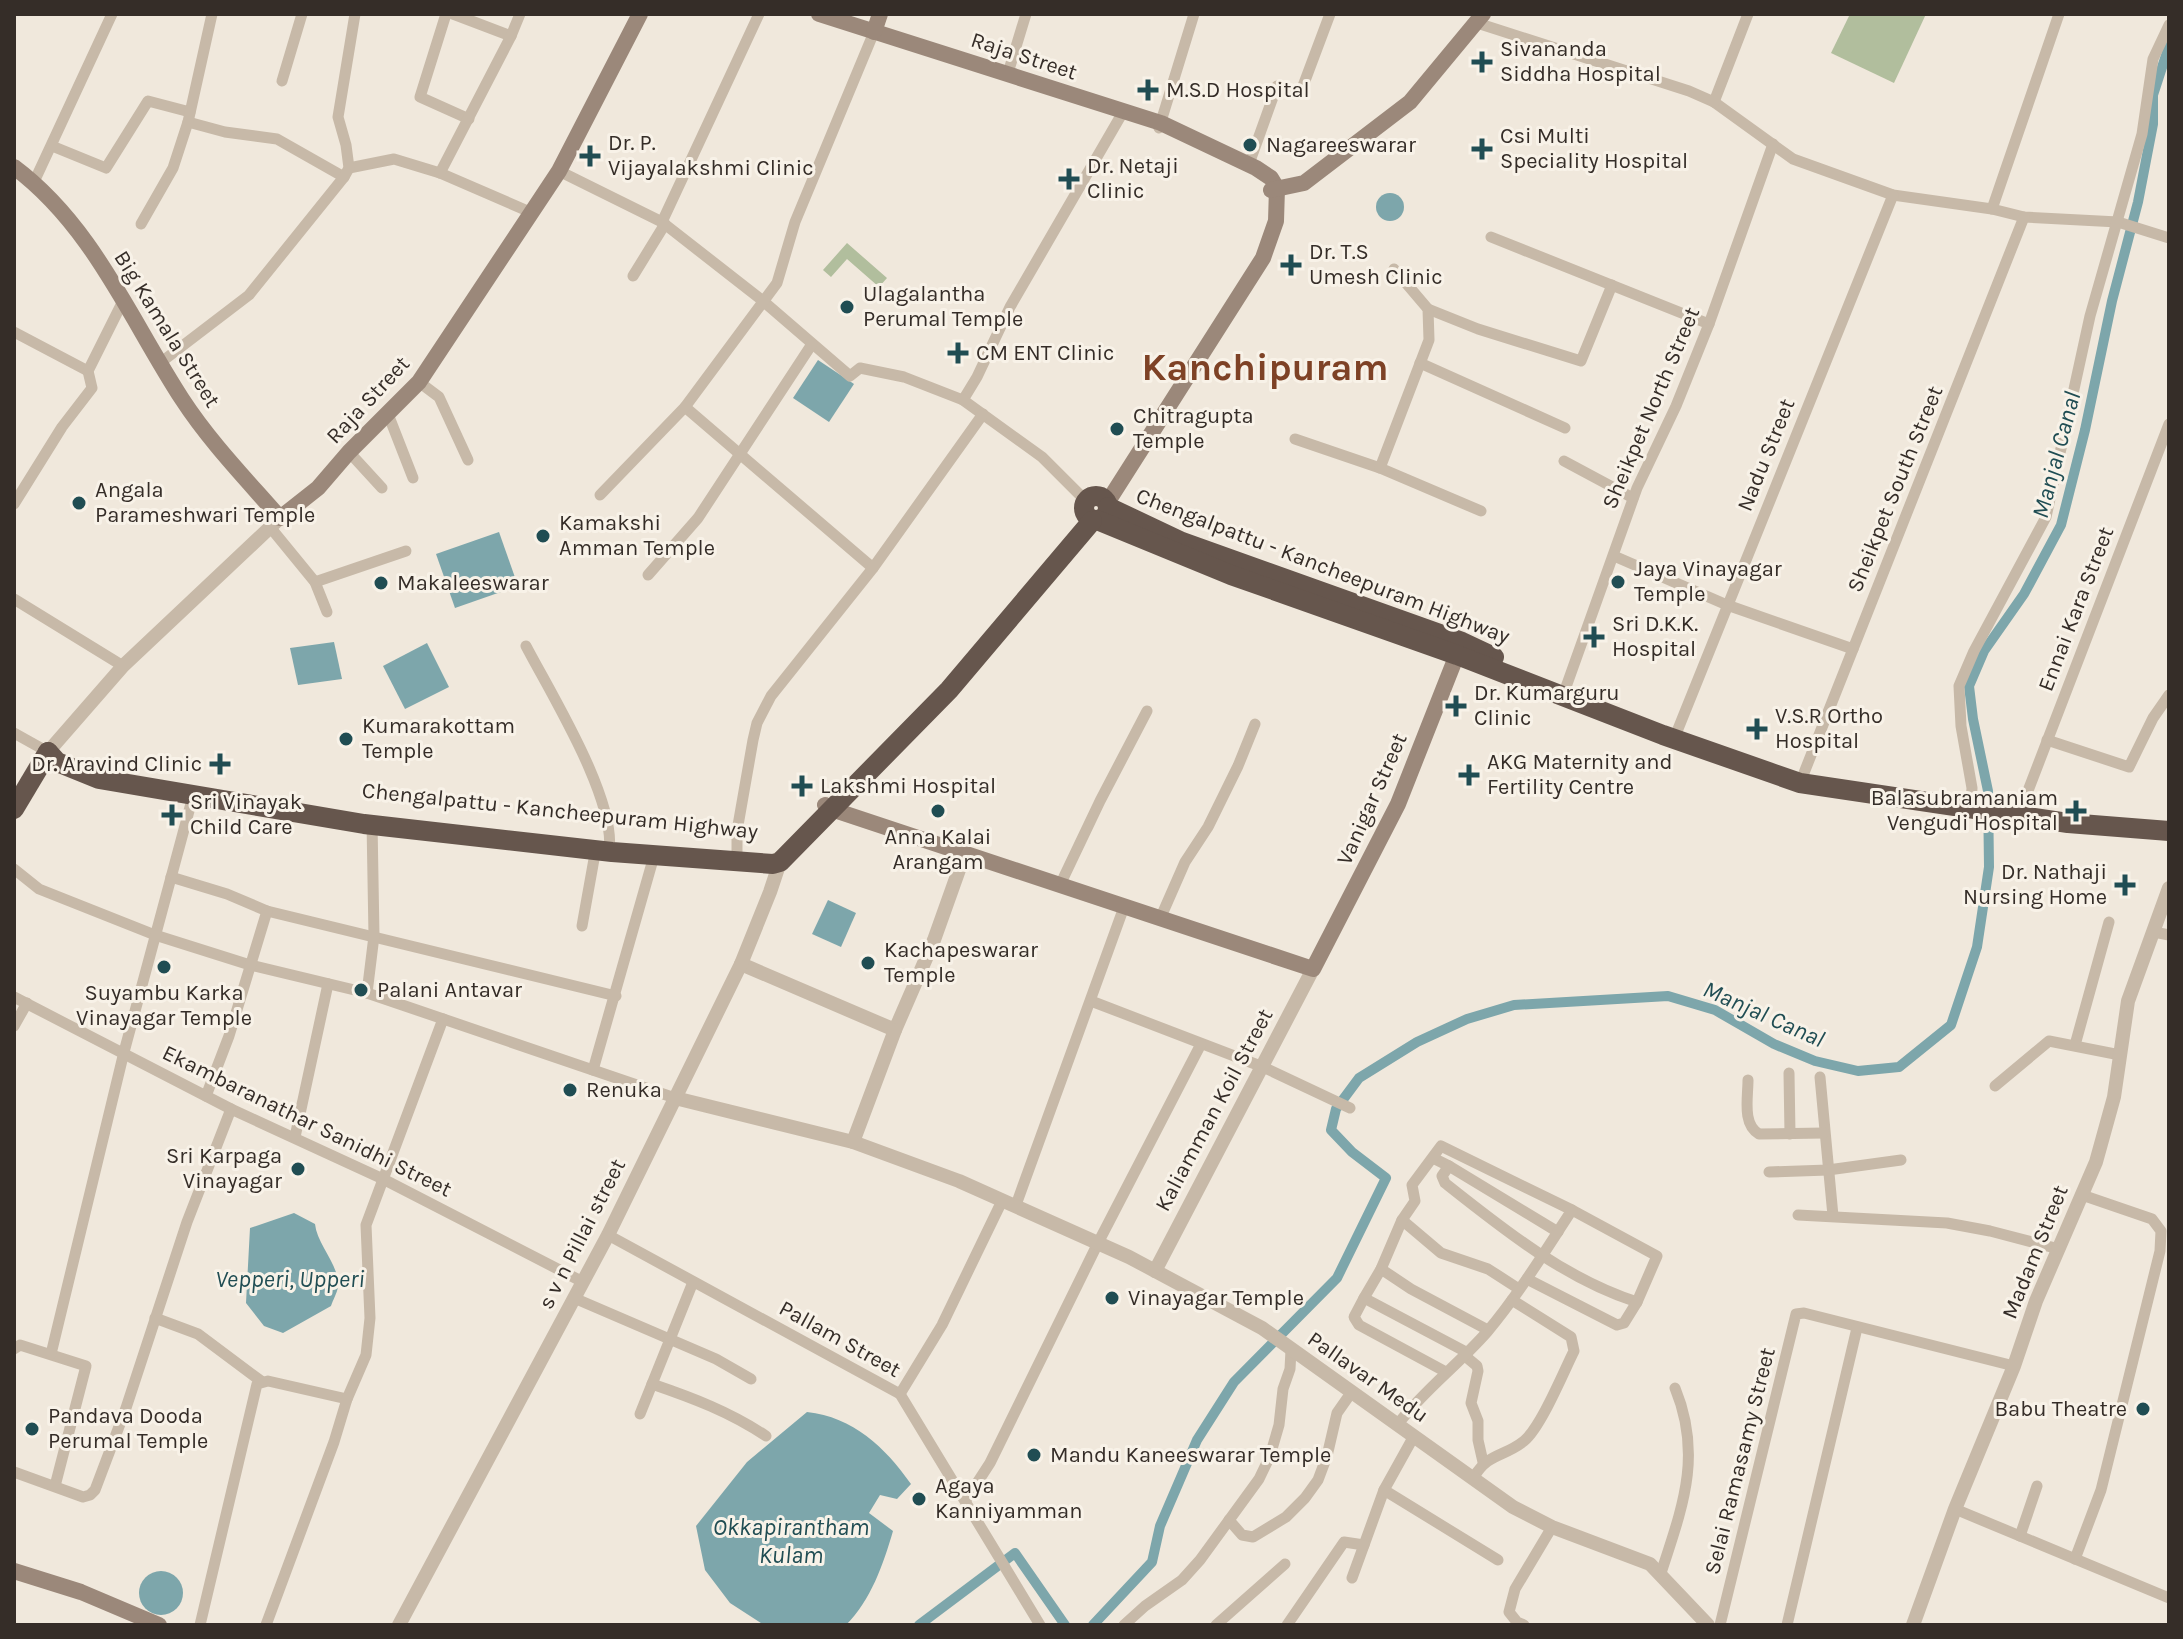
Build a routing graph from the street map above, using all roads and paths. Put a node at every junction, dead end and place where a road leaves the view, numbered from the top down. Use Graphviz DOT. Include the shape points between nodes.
graph roads {
  1 [pos="112,14"];
  2 [pos="212,14"];
  3 [pos="302,14"];
  4 [pos="355,14"];
  5 [pos="446,14"];
  6 [pos="453,14"];
  7 [pos="520,14"];
  8 [pos="640,14"];
  9 [pos="759,14"];
  10 [pos="819,14"];
  11 [pos="880,14"];
  12 [pos="1026,14"];
  13 [pos="1194,14"];
  14 [pos="1330,14"];
  15 [pos="1748,14"];
  16 [pos="2059,14"];
  17 [pos="1480,18"];
  18 [pos="2169,25"];
  19 [pos="874,32"];
  20 [pos="511,36"];
  21 [pos="1008,73"];
  22 [pos="282,81"];
  23 [pos="1714,102"];
  24 [pos="1123,112"];
  25 [pos="189,117"];
  26 [pos="469,119"];
  27 [pos="1160,127"];
  28 [pos="1773,144"];
  29 [pos="52,146"];
  30 [pos="1249,164"];
  31 [pos="14,167"];
  32 [pos="559,171"];
  33 [pos="346,173"];
  34 [pos="440,173"];
  35 [pos="34,182"];
  36 [pos="1274,189"];
  37 [pos="1893,195"];
  38 [pos="1992,209"];
  39 [pos="530,212"];
  40 [pos="2024,217"];
  41 [pos="2119,222"];
  42 [pos="663,223"];
  43 [pos="141,224"];
  44 [pos="1491,237"];
  45 [pos="2169,238"];
  46 [pos="1394,269"];
  47 [pos="633,276"];
  48 [pos="1612,285"];
  49 [pos="123,301"];
  50 [pos="763,301"];
  51 [pos="1428,309"];
  52 [pos="1709,324"];
  53 [pos="14,332"];
  54 [pos="812,344"];
  55 [pos="160,363"];
  56 [pos="1420,363"];
  57 [pos="88,371"];
  58 [pos="419,382"];
  59 [pos="963,400"];
  60 [pos="685,407"];
  61 [pos="388,414"];
  62 [pos="983,414"];
  63 [pos="2169,424"];
  64 [pos="1565,428"];
  65 [pos="1295,439"];
  66 [pos="349,452"];
  67 [pos="740,453"];
  68 [pos="468,460"];
  69 [pos="1564,461"];
  70 [pos="1380,468"];
  71 [pos="413,478"];
  72 [pos="382,488"];
  73 [pos="600,495"];
  74 [pos="1633,498"];
  75 [pos="14,504"];
  76 [pos="1097,509"];
  77 [pos="1481,511"];
  78 [pos="275,523"];
  79 [pos="406,551"];
  80 [pos="1614,556"];
  81 [pos="873,568"];
  82 [pos="648,575"];
  83 [pos="315,582"];
  84 [pos="14,599"];
  85 [pos="1727,605"];
  86 [pos="327,612"];
  87 [pos="526,646"];
  88 [pos="1459,648"];
  89 [pos="1853,649"];
  90 [pos="123,666"];
  91 [pos="1566,687"];
  92 [pos="2169,695"];
  93 [pos="1147,711"];
  94 [pos="1255,724"];
  95 [pos="14,733"];
  96 [pos="1675,735"];
  97 [pos="2047,740"];
  98 [pos="48,752"];
  99 [pos="1801,779"];
  100 [pos="193,796"];
  101 [pos="1980,806"];
  102 [pos="828,807"];
  103 [pos="14,809"];
  104 [pos="2021,809"];
  105 [pos="371,820"];
  106 [pos="2169,824"];
  107 [pos="2169,831"];
  108 [pos="603,847"];
  109 [pos="965,853"];
  110 [pos="654,856"];
  111 [pos="737,856"];
  112 [pos="779,858"];
  113 [pos="759,865"];
  114 [pos="14,869"];
  115 [pos="171,877"];
  116 [pos="1060,885"];
  117 [pos="2169,888"];
  118 [pos="770,892"];
  119 [pos="1124,907"];
  120 [pos="267,911"];
  121 [pos="1160,919"];
  122 [pos="2109,922"];
  123 [pos="582,926"];
  124 [pos="2162,933"];
  125 [pos="155,935"];
  126 [pos="374,936"];
  127 [pos="741,964"];
  128 [pos="250,965"];
  129 [pos="1313,969"];
  130 [pos="328,984"];
  131 [pos="367,993"];
  132 [pos="616,996"];
  133 [pos="14,997"];
  134 [pos="1091,1001"];
  135 [pos="27,1003"];
  136 [pos="443,1019"];
  137 [pos="14,1026"];
  138 [pos="895,1030"];
  139 [pos="1201,1044"];
  140 [pos="2075,1045"];
  141 [pos="124,1052"];
  142 [pos="2120,1055"];
  143 [pos="1263,1067"];
  144 [pos="593,1070"];
  145 [pos="1789,1073"];
  146 [pos="1820,1077"];
  147 [pos="1748,1080"];
  148 [pos="1995,1086"];
  149 [pos="206,1096"];
  150 [pos="675,1098"];
  151 [pos="1350,1108"];
  152 [pos="231,1109"];
  153 [pos="1824,1133"];
  154 [pos="1790,1134"];
  155 [pos="295,1137"];
  156 [pos="853,1142"];
  157 [pos="1433,1158"];
  158 [pos="1901,1160"];
  159 [pos="1449,1166"];
  160 [pos="1828,1170"];
  161 [pos="1769,1172"];
  162 [pos="383,1179"];
  163 [pos="2082,1195"];
  164 [pos="1009,1203"];
  165 [pos="1572,1210"];
  166 [pos="1798,1215"];
  167 [pos="1833,1216"];
  168 [pos="1402,1220"];
  169 [pos="1558,1232"];
  170 [pos="608,1235"];
  171 [pos="1098,1243"];
  172 [pos="2059,1249"];
  173 [pos="1543,1256"];
  174 [pos="1381,1269"];
  175 [pos="1155,1271"];
  176 [pos="583,1282"];
  177 [pos="693,1282"];
  178 [pos="1519,1289"];
  179 [pos="574,1298"];
  180 [pos="1364,1298"];
  181 [pos="1637,1302"];
  182 [pos="155,1318"];
  183 [pos="1857,1328"];
  184 [pos="1488,1330"];
  185 [pos="668,1340"];
  186 [pos="14,1349"];
  187 [pos="1291,1350"];
  188 [pos="51,1354"];
  189 [pos="1466,1354"];
  190 [pos="2014,1366"];
  191 [pos="1446,1372"];
  192 [pos="751,1379"];
  193 [pos="261,1381"];
  194 [pos="652,1384"];
  195 [pos="1675,1388"];
  196 [pos="1351,1393"];
  197 [pos="900,1394"];
  198 [pos="347,1399"];
  199 [pos="640,1414"];
  200 [pos="1397,1425"];
  201 [pos="766,1436"];
  202 [pos="1414,1436"];
  203 [pos="1483,1462"];
  204 [pos="14,1472"];
  205 [pos="1474,1477"];
  206 [pos="55,1486"];
  207 [pos="2037,1486"];
  208 [pos="1384,1490"];
  209 [pos="966,1500"];
  210 [pos="1955,1509"];
  211 [pos="1229,1520"];
  212 [pos="1552,1527"];
  213 [pos="2020,1536"];
  214 [pos="1364,1545"];
  215 [pos="2075,1559"];
  216 [pos="1498,1560"];
  217 [pos="1285,1564"];
  218 [pos="14,1571"];
  219 [pos="1661,1573"];
  220 [pos="1352,1578"];
  221 [pos="2169,1598"];
  222 [pos="159,1625"];
  223 [pos="200,1625"];
  224 [pos="266,1625"];
  225 [pos="399,1625"];
  226 [pos="1040,1625"];
  227 [pos="1124,1625"];
  228 [pos="1216,1625"];
  229 [pos="1287,1625"];
  230 [pos="1524,1625"];
  231 [pos="1708,1625"];
  232 [pos="1720,1625"];
  233 [pos="1787,1625"];
  234 [pos="1913,1625"];
  1 -- 29 [label="street"];
  2 -- 25 [label="street"];
  3 -- 22 [label="street"];
  4 -- 33 [label="street" via="338,117"];
  5 -- 26 [label="street" via="420,97"];
  6 -- 20 [label="street"];
  7 -- 20 [label="street"];
  8 -- 32 [label="main road, Raja Street"];
  9 -- 42 [label="street"];
  10 -- 19 [label="main road, Raja Street"];
  11 -- 19 [label="main road"];
  12 -- 21 [label="street"];
  13 -- 27 [label="street"];
  14 -- 30 [label="street" via="1300,94 1277,86"];
  15 -- 23 [label="street"];
  16 -- 38 [label="street"];
  17 -- 23 [label="street"];
  17 -- 36 [label="main road" via="1410,102 1304,183"];
  18 -- 41 [label="street" via="2153,59 2142,134"];
  19 -- 21 [label="main road, Raja Street"];
  19 -- 50 [label="street" via="795,222 777,283"];
  20 -- 26 [label="street"];
  21 -- 24 [label="main road, Raja Street"];
  23 -- 28 [label="street"];
  24 -- 27 [label="main road, Raja Street"];
  24 -- 59 [label="street" via="1010,307"];
  25 -- 29 [label="street" via="148,101 106,168"];
  25 -- 33 [label="street" via="225,132 277,139"];
  25 -- 43 [label="street" via="173,168"];
  26 -- 34 [label="street"];
  27 -- 30 [label="main road, Raja Street"];
  27 -- 36 [label="main road, Raja Street" via="1253,173"];
  28 -- 37 [label="street" via="1793,159"];
  28 -- 52 [label="street, Sheikpet North Street"];
  29 -- 35 [label="street"];
  30 -- 36 [label="main road, Raja Street" via="1271,178"];
  31 -- 35 [label="main road, Big Kamala Street"];
  32 -- 39 [label="main road, Raja Street"];
  32 -- 42 [label="street"];
  33 -- 34 [label="street" via="394,159"];
  33 -- 55 [label="street" via="249,295"];
  34 -- 39 [label="street"];
  35 -- 49 [label="main road, Big Kamala Street" via="72,222"];
  36 -- 76 [label="main road" via="1258,254"];
  37 -- 38 [label="street"];
  37 -- 85 [label="street, Nadu Street"];
  38 -- 40 [label="street"];
  39 -- 58 [label="main road, Raja Street"];
  40 -- 41 [label="street"];
  40 -- 89 [label="street, Sheikpet South Street"];
  41 -- 45 [label="street"];
  41 -- 101 [label="street" via="2090,316 2046,517 1959,686 1961,726"];
  42 -- 47 [label="street"];
  42 -- 50 [label="street"];
  44 -- 48 [label="street"];
  46 -- 51 [label="street"];
  48 -- 51 [label="street" via="1581,361"];
  48 -- 52 [label="street"];
  49 -- 55 [label="main road, Big Kamala Street"];
  49 -- 57 [label="street"];
  50 -- 54 [label="street"];
  50 -- 60 [label="street"];
  51 -- 56 [label="street" via="1429,340"];
  52 -- 74 [label="street, Sheikpet North Street"];
  53 -- 57 [label="street"];
  54 -- 59 [label="street" via="850,376 860,368 889,374"];
  54 -- 67 [label="street"];
  55 -- 78 [label="main road, Big Kamala Street"];
  56 -- 64 [label="street"];
  56 -- 70 [label="street"];
  57 -- 75 [label="street" via="92,388"];
  58 -- 61 [label="main road, Raja Street"];
  58 -- 68 [label="street" via="439,397"];
  59 -- 62 [label="street"];
  60 -- 67 [label="street"];
  60 -- 73 [label="street"];
  61 -- 66 [label="main road, Raja Street"];
  61 -- 71 [label="street"];
  62 -- 76 [label="street" via="1042,457"];
  62 -- 81 [label="street"];
  63 -- 97 [label="street, Ennai Kara Street"];
  65 -- 70 [label="street"];
  66 -- 72 [label="street"];
  66 -- 78 [label="main road, Raja Street" via="318,488"];
  67 -- 81 [label="street"];
  67 -- 82 [label="street" via="698,518"];
  69 -- 74 [label="street"];
  70 -- 77 [label="street"];
  74 -- 80 [label="street, Sheikpet North Street"];
  76 -- 88 [label="highway" via="1231,575"];
  76 -- 102 [label="highway"];
  78 -- 83 [label="street"];
  78 -- 90 [label="street, Raja Street"];
  79 -- 83 [label="street"];
  80 -- 85 [label="street"];
  80 -- 91 [label="street, Sheikpet North Street"];
  81 -- 111 [label="street" via="771,696 757,723"];
  83 -- 86 [label="street"];
  84 -- 90 [label="street"];
  85 -- 89 [label="street"];
  85 -- 96 [label="street, Nadu Street"];
  87 -- 108 [label="street" via="596,784 608,818"];
  88 -- 91 [label="highway, Chengalpattu - Kancheepuram Highway"];
  88 -- 96 [label="highway"];
  88 -- 129 [label="main road, Vanigar Street" via="1398,804"];
  89 -- 99 [label="street, Sheikpet South Street"];
  90 -- 98 [label="street, Raja Street"];
  91 -- 96 [label="highway, Chengalpattu - Kancheepuram Highway"];
  92 -- 97 [label="street" via="2129,767"];
  93 -- 116 [label="street"];
  94 -- 121 [label="street"];
  95 -- 98 [label="street"];
  96 -- 99 [label="highway"];
  97 -- 104 [label="street, Ennai Kara Street"];
  98 -- 100 [label="highway" via="57,762 99,779"];
  98 -- 103 [label="highway"];
  98 -- 105 [label="highway, Chengalpattu - Kancheepuram Highway" via="194,789"];
  99 -- 101 [label="highway"];
  100 -- 105 [label="highway"];
  100 -- 115 [label="street"];
  101 -- 104 [label="highway"];
  101 -- 107 [label="highway" via="2068,823"];
  102 -- 109 [label="main road"];
  102 -- 112 [label="highway"];
  104 -- 106 [label="highway"];
  105 -- 108 [label="highway"];
  105 -- 126 [label="street"];
  108 -- 110 [label="highway"];
  108 -- 111 [label="highway, Chengalpattu - Kancheepuram Highway"];
  108 -- 123 [label="street"];
  109 -- 116 [label="main road"];
  109 -- 138 [label="street"];
  110 -- 113 [label="highway"];
  110 -- 132 [label="street"];
  111 -- 112 [label="highway, Chengalpattu - Kancheepuram Highway"];
  112 -- 113 [label="highway"];
  112 -- 118 [label="street, s v n Pillai street"];
  113 -- 118 [label="street" via="770,879"];
  114 -- 125 [label="street" via="39,889"];
  115 -- 120 [label="street"];
  115 -- 125 [label="street"];
  116 -- 119 [label="main road"];
  117 -- 124 [label="street, Madam Street"];
  118 -- 127 [label="street, s v n Pillai street"];
  119 -- 121 [label="main road"];
  119 -- 134 [label="street"];
  120 -- 126 [label="street"];
  120 -- 128 [label="street"];
  121 -- 129 [label="main road"];
  122 -- 140 [label="street"];
  124 -- 142 [label="street, Madam Street" via="2128,1001"];
  125 -- 128 [label="street"];
  125 -- 141 [label="street"];
  126 -- 131 [label="street"];
  126 -- 132 [label="street"];
  127 -- 138 [label="street"];
  127 -- 150 [label="street, s v n Pillai street"];
  128 -- 130 [label="street"];
  128 -- 149 [label="street"];
  129 -- 143 [label="street, Kaliamman Koil Street"];
  130 -- 131 [label="street"];
  130 -- 155 [label="street"];
  131 -- 136 [label="street"];
  132 -- 144 [label="street"];
  133 -- 135 [label="street, Ekambaranathar Sanidhi Street"];
  134 -- 139 [label="street"];
  134 -- 164 [label="street"];
  135 -- 137 [label="street"];
  135 -- 141 [label="street, Ekambaranathar Sanidhi Street"];
  136 -- 144 [label="street"];
  136 -- 162 [label="street"];
  138 -- 156 [label="street"];
  139 -- 143 [label="street"];
  139 -- 171 [label="street"];
  140 -- 142 [label="street"];
  140 -- 148 [label="street" via="2049,1041"];
  141 -- 149 [label="street, Ekambaranathar Sanidhi Street"];
  141 -- 188 [label="street"];
  142 -- 163 [label="street, Madam Street" via="2109,1123"];
  143 -- 151 [label="street"];
  143 -- 175 [label="street, Kaliamman Koil Street"];
  144 -- 150 [label="street"];
  145 -- 154 [label="street"];
  146 -- 153 [label="street"];
  147 -- 154 [label="street" via="1752,1130"];
  149 -- 152 [label="street, Ekambaranathar Sanidhi Street"];
  150 -- 156 [label="street, Pallavar Medu"];
  150 -- 170 [label="street, s v n Pillai street"];
  152 -- 155 [label="street, Ekambaranathar Sanidhi Street"];
  152 -- 182 [label="street"];
  153 -- 154 [label="street"];
  153 -- 160 [label="street"];
  155 -- 162 [label="street, Ekambaranathar Sanidhi Street"];
  156 -- 164 [label="street, Pallavar Medu"];
  157 -- 159 [label="street"];
  157 -- 165 [label="street" via="1443,1145"];
  157 -- 168 [label="street" via="1412,1185 1415,1201"];
  158 -- 160 [label="street"];
  159 -- 169 [label="street"];
  159 -- 173 [label="street" via="1442,1176 1445,1183"];
  160 -- 161 [label="street"];
  160 -- 167 [label="street"];
  162 -- 176 [label="street, Ekambaranathar Sanidhi Street"];
  162 -- 198 [label="street" via="365,1235 368,1347"];
  163 -- 172 [label="street, Madam Street"];
  163 -- 215 [label="street" via="2152,1219 2161,1231 2101,1490"];
  164 -- 171 [label="street, Pallavar Medu"];
  164 -- 197 [label="street"];
  165 -- 169 [label="street"];
  165 -- 181 [label="street" via="1657,1256"];
  166 -- 167 [label="street"];
  167 -- 172 [label="street" via="1947,1223"];
  168 -- 174 [label="street"];
  168 -- 178 [label="street" via="1441,1253 1488,1269"];
  169 -- 173 [label="street"];
  170 -- 176 [label="street, s v n Pillai street"];
  170 -- 177 [label="street, Pallam Street"];
  171 -- 175 [label="street, Pallavar Medu"];
  171 -- 209 [label="street" via="990,1463"];
  172 -- 190 [label="street, Madam Street"];
  173 -- 178 [label="street"];
  173 -- 181 [label="street"];
  174 -- 180 [label="street"];
  174 -- 184 [label="street"];
  175 -- 187 [label="street, Pallavar Medu" via="1262,1328"];
  176 -- 179 [label="street, s v n Pillai street"];
  177 -- 185 [label="street"];
  177 -- 197 [label="street, Pallam Street"];
  178 -- 181 [label="street" via="1617,1325"];
  178 -- 184 [label="street"];
  178 -- 203 [label="street" via="1571,1337 1574,1351 1527,1439"];
  179 -- 185 [label="street"];
  179 -- 225 [label="street, s v n Pillai street"];
  180 -- 189 [label="street"];
  180 -- 191 [label="street" via="1354,1317 1359,1325"];
  182 -- 193 [label="street" via="198,1334"];
  182 -- 206 [label="street" via="95,1490 83,1497"];
  183 -- 190 [label="street"];
  183 -- 232 [label="street, Selai Ramasamy Street" via="1796,1314"];
  183 -- 233 [label="street"];
  184 -- 189 [label="street"];
  185 -- 192 [label="street"];
  185 -- 194 [label="street"];
  186 -- 188 [label="street" via="20,1345"];
  187 -- 196 [label="street, Pallavar Medu"];
  187 -- 211 [label="street" via="1270,1456"];
  188 -- 206 [label="street" via="86,1364"];
  189 -- 191 [label="street"];
  189 -- 203 [label="street" via="1478,1371 1471,1403"];
  190 -- 210 [label="street, Madam Street"];
  191 -- 200 [label="street"];
  193 -- 198 [label="street"];
  193 -- 223 [label="street" via="254,1389"];
  194 -- 199 [label="street"];
  194 -- 201 [label="street" via="734,1415"];
  195 -- 219 [label="street" via="1689,1458 1685,1500"];
  196 -- 200 [label="street, Pallavar Medu"];
  196 -- 211 [label="street" via="1337,1413 1318,1480 1305,1498 1253,1537 1242,1535"];
  197 -- 209 [label="street, Pallam Street"];
  198 -- 224 [label="street"];
  200 -- 202 [label="street, Pallavar Medu"];
  202 -- 205 [label="street, Pallavar Medu"];
  202 -- 208 [label="street"];
  203 -- 205 [label="street"];
  204 -- 206 [label="street"];
  205 -- 212 [label="street, Pallavar Medu" via="1513,1507"];
  207 -- 213 [label="street"];
  208 -- 214 [label="street"];
  208 -- 216 [label="street"];
  209 -- 226 [label="street, Pallam Street"];
  210 -- 213 [label="street"];
  210 -- 234 [label="street, Madam Street"];
  211 -- 227 [label="street" via="1182,1580"];
  212 -- 219 [label="street, Pallavar Medu" via="1627,1554"];
  212 -- 230 [label="street" via="1512,1598 1509,1612"];
  213 -- 215 [label="street"];
  214 -- 220 [label="street"];
  214 -- 229 [label="street" via="1344,1542"];
  215 -- 221 [label="street"];
  217 -- 228 [label="street"];
  218 -- 222 [label="main road"];
  219 -- 231 [label="street, Pallavar Medu"];
}
